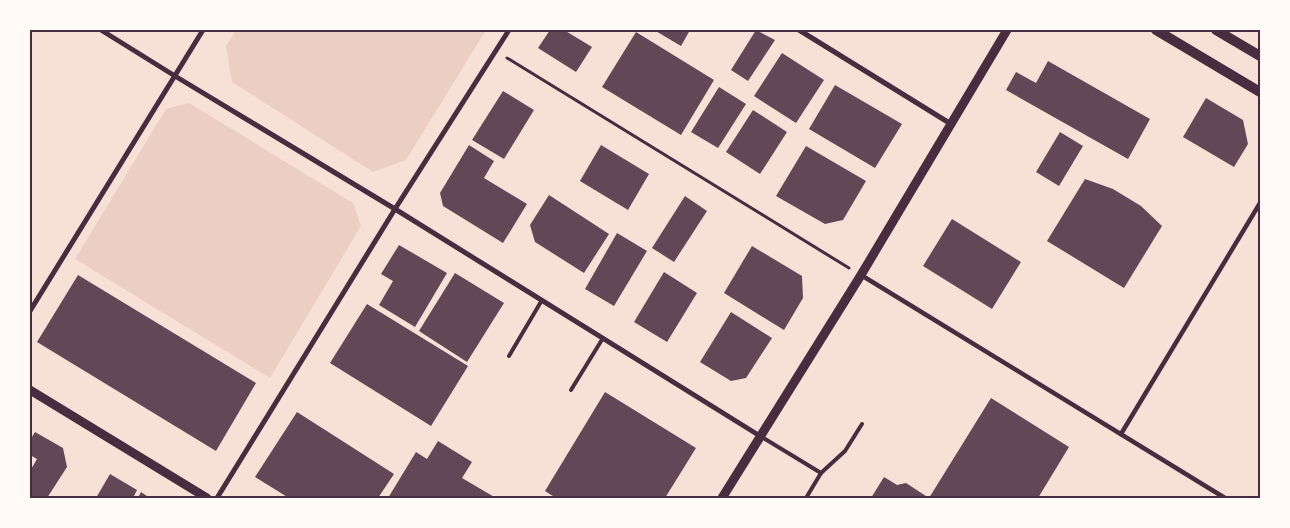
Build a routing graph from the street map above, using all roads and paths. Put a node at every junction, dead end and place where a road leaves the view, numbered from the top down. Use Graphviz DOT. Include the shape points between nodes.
graph roads {
  1 [pos="101,30"];
  2 [pos="203,30"];
  3 [pos="509,30"];
  4 [pos="799,30"];
  5 [pos="1008,30"];
  6 [pos="1156,30"];
  7 [pos="1216,30"];
  8 [pos="496,51"];
  9 [pos="1260,56"];
  10 [pos="174,76"];
  11 [pos="1260,92"];
  12 [pos="951,124"];
  13 [pos="1260,203"];
  14 [pos="395,209"];
  15 [pos="861,275"];
  16 [pos="542,300"];
  17 [pos="30,311"];
  18 [pos="603,338"];
  19 [pos="509,356"];
  20 [pos="30,390"];
  21 [pos="571,390"];
  22 [pos="862,424"];
  23 [pos="1121,434"];
  24 [pos="760,436"];
  25 [pos="821,473"];
  26 [pos="206,498"];
  27 [pos="217,498"];
  28 [pos="722,498"];
  29 [pos="806,498"];
  30 [pos="1226,498"];
  1 -- 10 [label="street"];
  2 -- 10 [label="street"];
  3 -- 8 [label="street"];
  4 -- 12 [label="street"];
  5 -- 12 [label="street"];
  6 -- 11 [label="main road"];
  7 -- 9 [label="main road"];
  8 -- 14 [label="street"];
  8 -- 15 [label="path"];
  10 -- 14 [label="street"];
  10 -- 17 [label="street"];
  12 -- 15 [label="street"];
  13 -- 23 [label="street"];
  14 -- 16 [label="street"];
  14 -- 27 [label="street"];
  15 -- 23 [label="street"];
  15 -- 24 [label="street"];
  16 -- 18 [label="street"];
  16 -- 19 [label="lane"];
  18 -- 21 [label="lane"];
  18 -- 24 [label="street"];
  20 -- 26 [label="street"];
  22 -- 25 [label="lane" via="845,451"];
  23 -- 30 [label="street"];
  24 -- 25 [label="lane"];
  24 -- 28 [label="street"];
  25 -- 29 [label="lane"];
}
